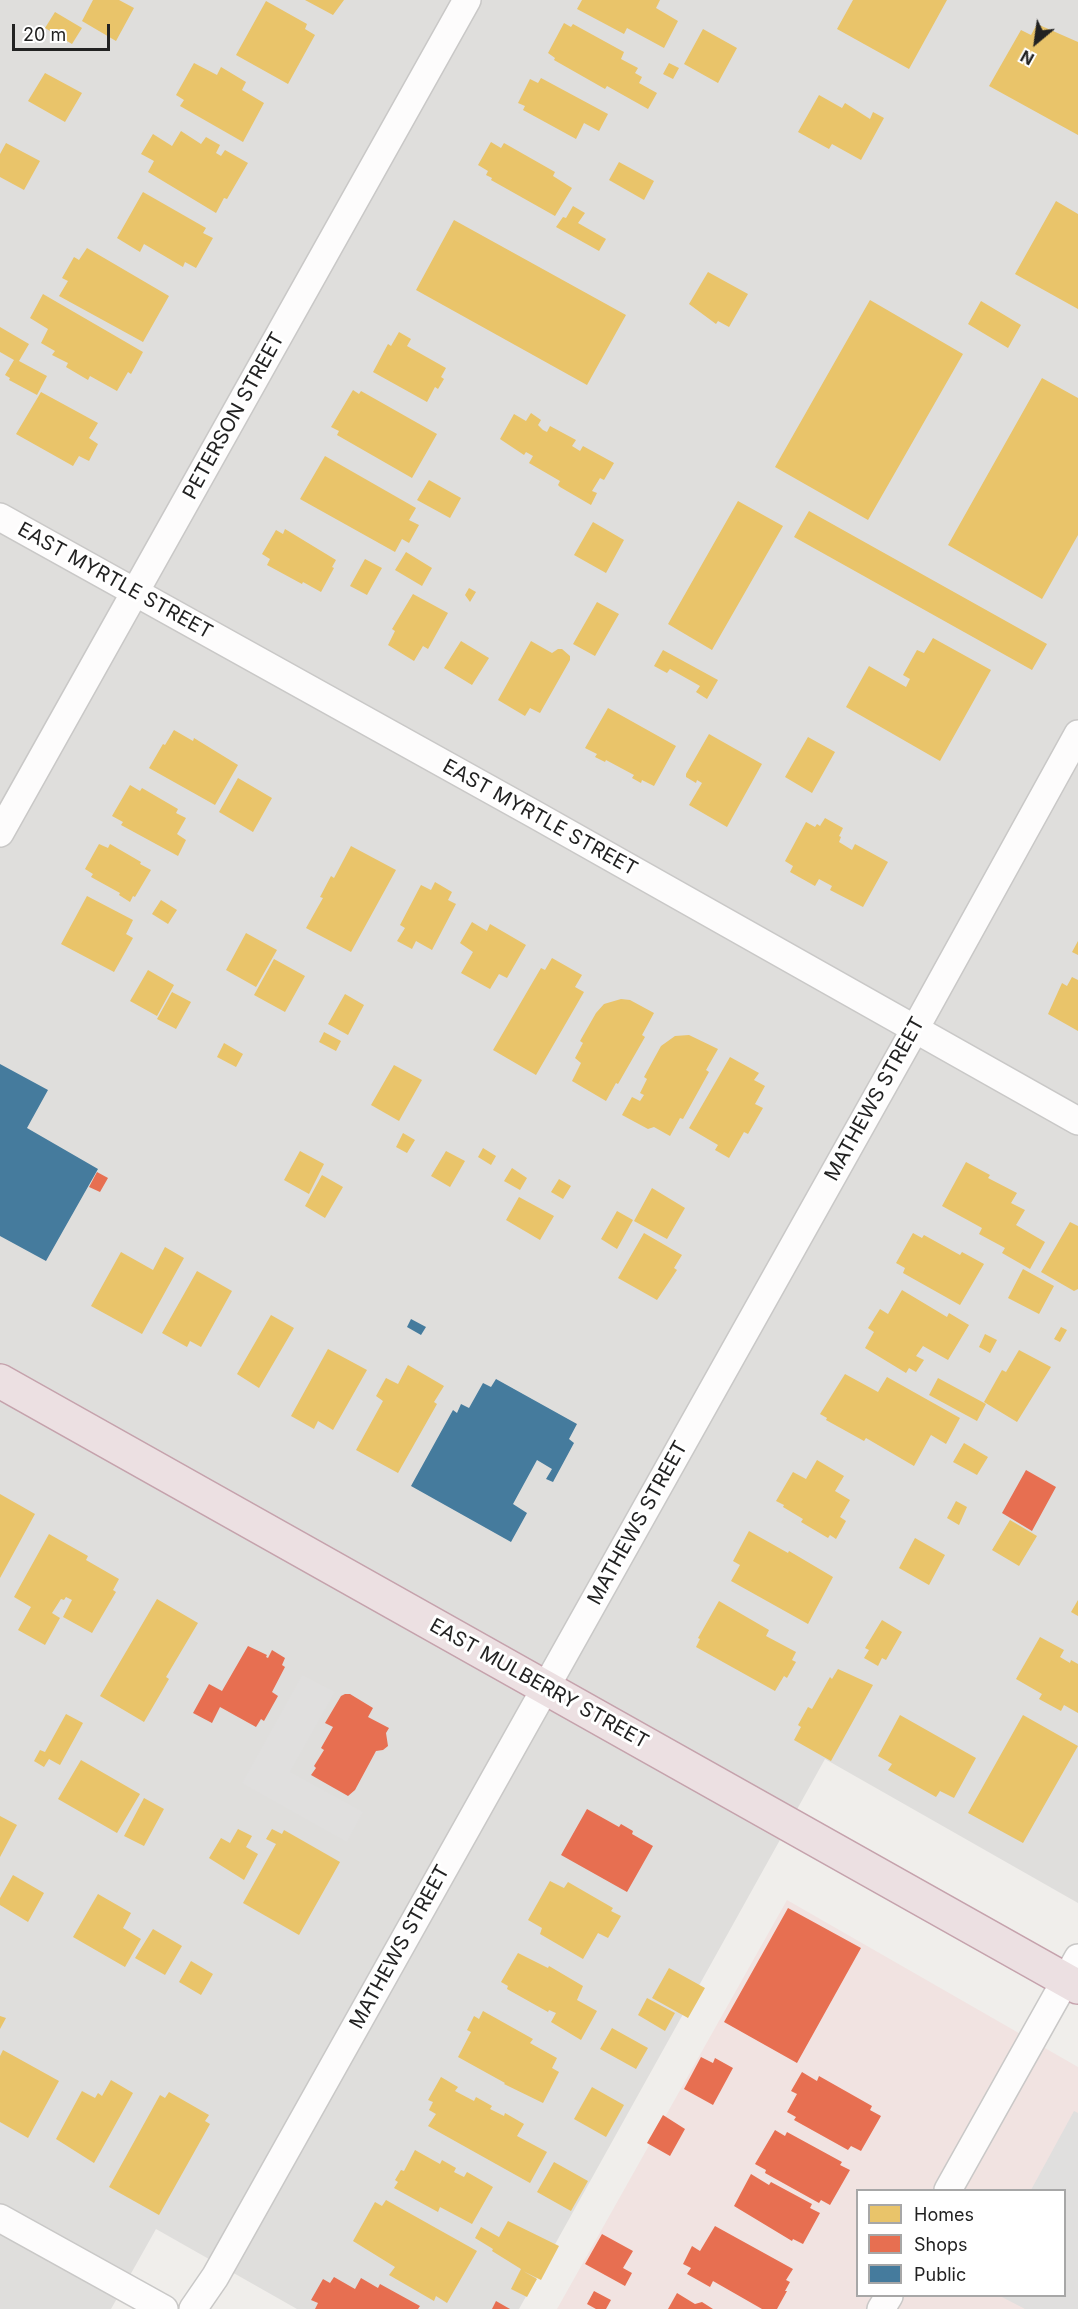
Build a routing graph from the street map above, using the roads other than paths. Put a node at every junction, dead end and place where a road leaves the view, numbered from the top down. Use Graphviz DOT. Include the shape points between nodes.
graph roads {
  1 [pos="467,0"];
  2 [pos="0,517"];
  3 [pos="135,592"];
  4 [pos="1078,734"];
  5 [pos="0,833"];
  6 [pos="915,1029"];
  7 [pos="1078,1121"];
  8 [pos="0,1381"];
  9 [pos="545,1688"];
  10 [pos="1074,1975"];
  11 [pos="949,2189"];
  12 [pos="0,2218"];
  13 [pos="164,2309"];
  14 [pos="193,2309"];
  1 -- 3 [label="street, PETERSON STREET"];
  2 -- 3 [label="street, EAST MYRTLE STREET"];
  3 -- 5 [label="street, PETERSON STREET"];
  3 -- 6 [label="street, EAST MYRTLE STREET"];
  4 -- 6 [label="street, MATHEWS STREET"];
  6 -- 7 [label="street, EAST MYRTLE STREET"];
  6 -- 9 [label="street, MATHEWS STREET"];
  8 -- 9 [label="highway, EAST MULBERRY STREET"];
  9 -- 10 [label="highway, EAST MULBERRY STREET"];
  9 -- 14 [label="street, MATHEWS STREET" via="215,2277"];
  10 -- 11 [label="street"];
  12 -- 13 [label="street"];
}
